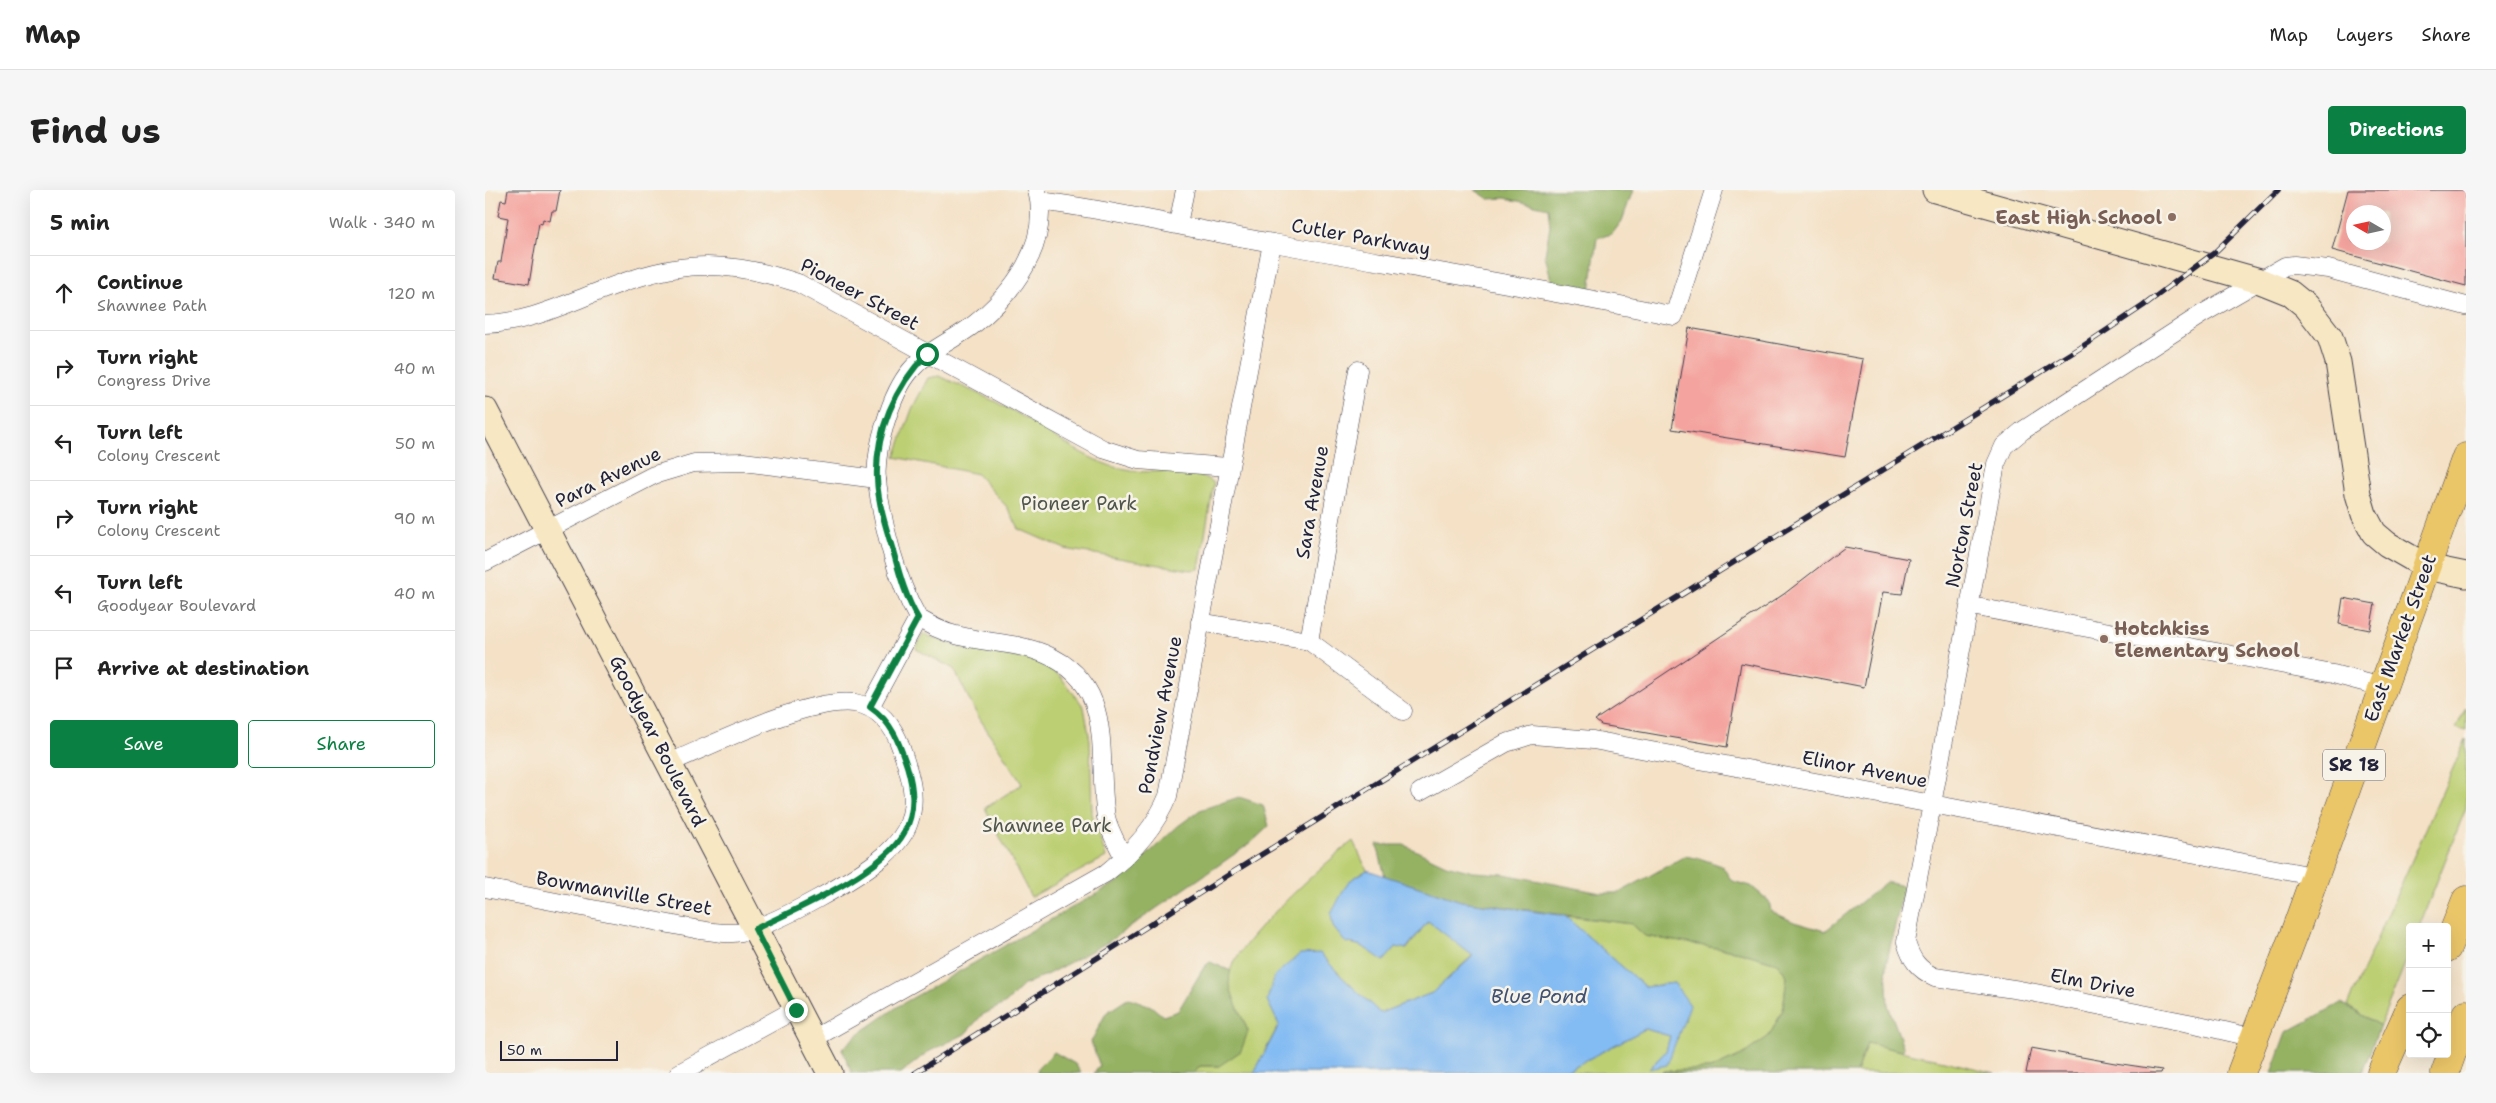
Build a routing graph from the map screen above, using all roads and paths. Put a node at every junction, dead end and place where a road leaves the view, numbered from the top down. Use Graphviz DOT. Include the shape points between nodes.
graph roads {
  1 [pos="1185,190"];
  2 [pos="1714,190"];
  3 [pos="1935,190"];
  4 [pos="1038,196"];
  5 [pos="1178,224"];
  6 [pos="1272,243"];
  7 [pos="2260,281"];
  8 [pos="2466,306"];
  9 [pos="485,324"];
  10 [pos="927,354"];
  11 [pos="1358,370"];
  12 [pos="485,410"];
  13 [pos="2466,457"];
  14 [pos="1228,467"];
  15 [pos="877,479"];
  16 [pos="548,531"];
  17 [pos="485,562"];
  18 [pos="2427,568"];
  19 [pos="2466,575"];
  20 [pos="1971,606"];
  21 [pos="918,618"];
  22 [pos="1200,622"];
  23 [pos="1309,641"];
  24 [pos="2382,688"];
  25 [pos="870,707"];
  26 [pos="1403,711"];
  27 [pos="669,763"];
  28 [pos="1420,792"];
  29 [pos="1932,804"];
  30 [pos="1124,858"];
  31 [pos="2313,876"];
  32 [pos="485,888"];
  33 [pos="2466,892"];
  34 [pos="2466,900"];
  35 [pos="2450,923"];
  36 [pos="755,929"];
  37 [pos="2451,938"];
  38 [pos="1924,972"];
  39 [pos="796,1010"];
  40 [pos="2408,1013"];
  41 [pos="2466,1014"];
  42 [pos="2255,1038"];
  43 [pos="813,1039"];
  44 [pos="2406,1058"];
  45 [pos="828,1071"];
  46 [pos="679,1073"];
  47 [pos="2241,1073"];
  48 [pos="2381,1073"];
  49 [pos="2401,1073"];
  50 [pos="2445,1073"];
  1 -- 5 [label="street"];
  2 -- 6 [label="street, Cutler Parkway" via="1674,316"];
  3 -- 7 [label="street"];
  4 -- 5 [label="street, Cutler Parkway"];
  4 -- 10 [label="street" via="1033,252 1015,284 971,326"];
  5 -- 6 [label="street, Cutler Parkway"];
  6 -- 14 [label="street, Pondview Avenue"];
  7 -- 8 [label="street, Norton Street" via="2285,266 2309,266"];
  7 -- 18 [label="street" via="2290,293 2330,337 2338,362 2357,488 2369,526 2380,540"];
  7 -- 20 [label="street, Norton Street" via="2202,314 2004,446 1996,464"];
  9 -- 10 [label="street, Pioneer Street" via="533,317 652,272 678,266 715,264 763,271 798,283 878,324"];
  10 -- 14 [label="street, Pioneer Street" via="1103,449 1139,460"];
  10 -- 15 [label="street" via="910,371 894,399 880,449"];
  11 -- 23 [label="street, Sara Avenue"];
  12 -- 16 [label="street, Goodyear Boulevard"];
  13 -- 18 [label="main road, East Market Street / SR 18"];
  14 -- 22 [label="street, Pondview Avenue"];
  15 -- 16 [label="street, Para Avenue" via="743,462 693,463 655,475"];
  15 -- 21 [label="street" via="893,552 910,604"];
  16 -- 17 [label="street, Para Avenue"];
  16 -- 27 [label="street, Goodyear Boulevard"];
  18 -- 19 [label="street"];
  18 -- 24 [label="main road, East Market Street / SR 18"];
  20 -- 24 [label="street" via="2333,674"];
  20 -- 29 [label="street, Norton Street"];
  21 -- 25 [label="street"];
  21 -- 30 [label="street" via="955,635 1044,654 1066,666 1079,678 1100,718 1107,817"];
  22 -- 23 [label="street"];
  22 -- 30 [label="street, Pondview Avenue" via="1168,796 1150,830"];
  23 -- 26 [label="street"];
  24 -- 31 [label="main road, East Market Street / SR 18"];
  25 -- 27 [label="street" via="854,703 827,704 760,725"];
  25 -- 36 [label="street, Bowmanville Street" via="887,721 898,737 909,772 913,798 904,833 885,855 865,870"];
  27 -- 36 [label="street, Goodyear Boulevard"];
  28 -- 29 [label="street, Elinor Avenue" via="1506,743 1545,734 1677,754"];
  29 -- 31 [label="street, Elinor Avenue"];
  29 -- 38 [label="street, Norton Street" via="1907,942 1910,955"];
  30 -- 43 [label="street, Pondview Avenue" via="1106,873"];
  31 -- 42 [label="main road, East Market Street / SR 18"];
  32 -- 36 [label="street, Bowmanville Street" via="700,930 730,934"];
  33 -- 35 [label="main road"];
  34 -- 37 [label="main road"];
  36 -- 39 [label="street, Goodyear Boulevard"];
  38 -- 42 [label="street, Elm Drive" via="1947,980 2020,990"];
  39 -- 43 [label="street, Goodyear Boulevard"];
  39 -- 46 [label="street"];
  40 -- 48 [label="main road"];
  41 -- 50 [label="main road"];
  42 -- 47 [label="main road, East Market Street / SR 18"];
  43 -- 45 [label="street, Goodyear Boulevard"];
  44 -- 49 [label="main road"];
}
